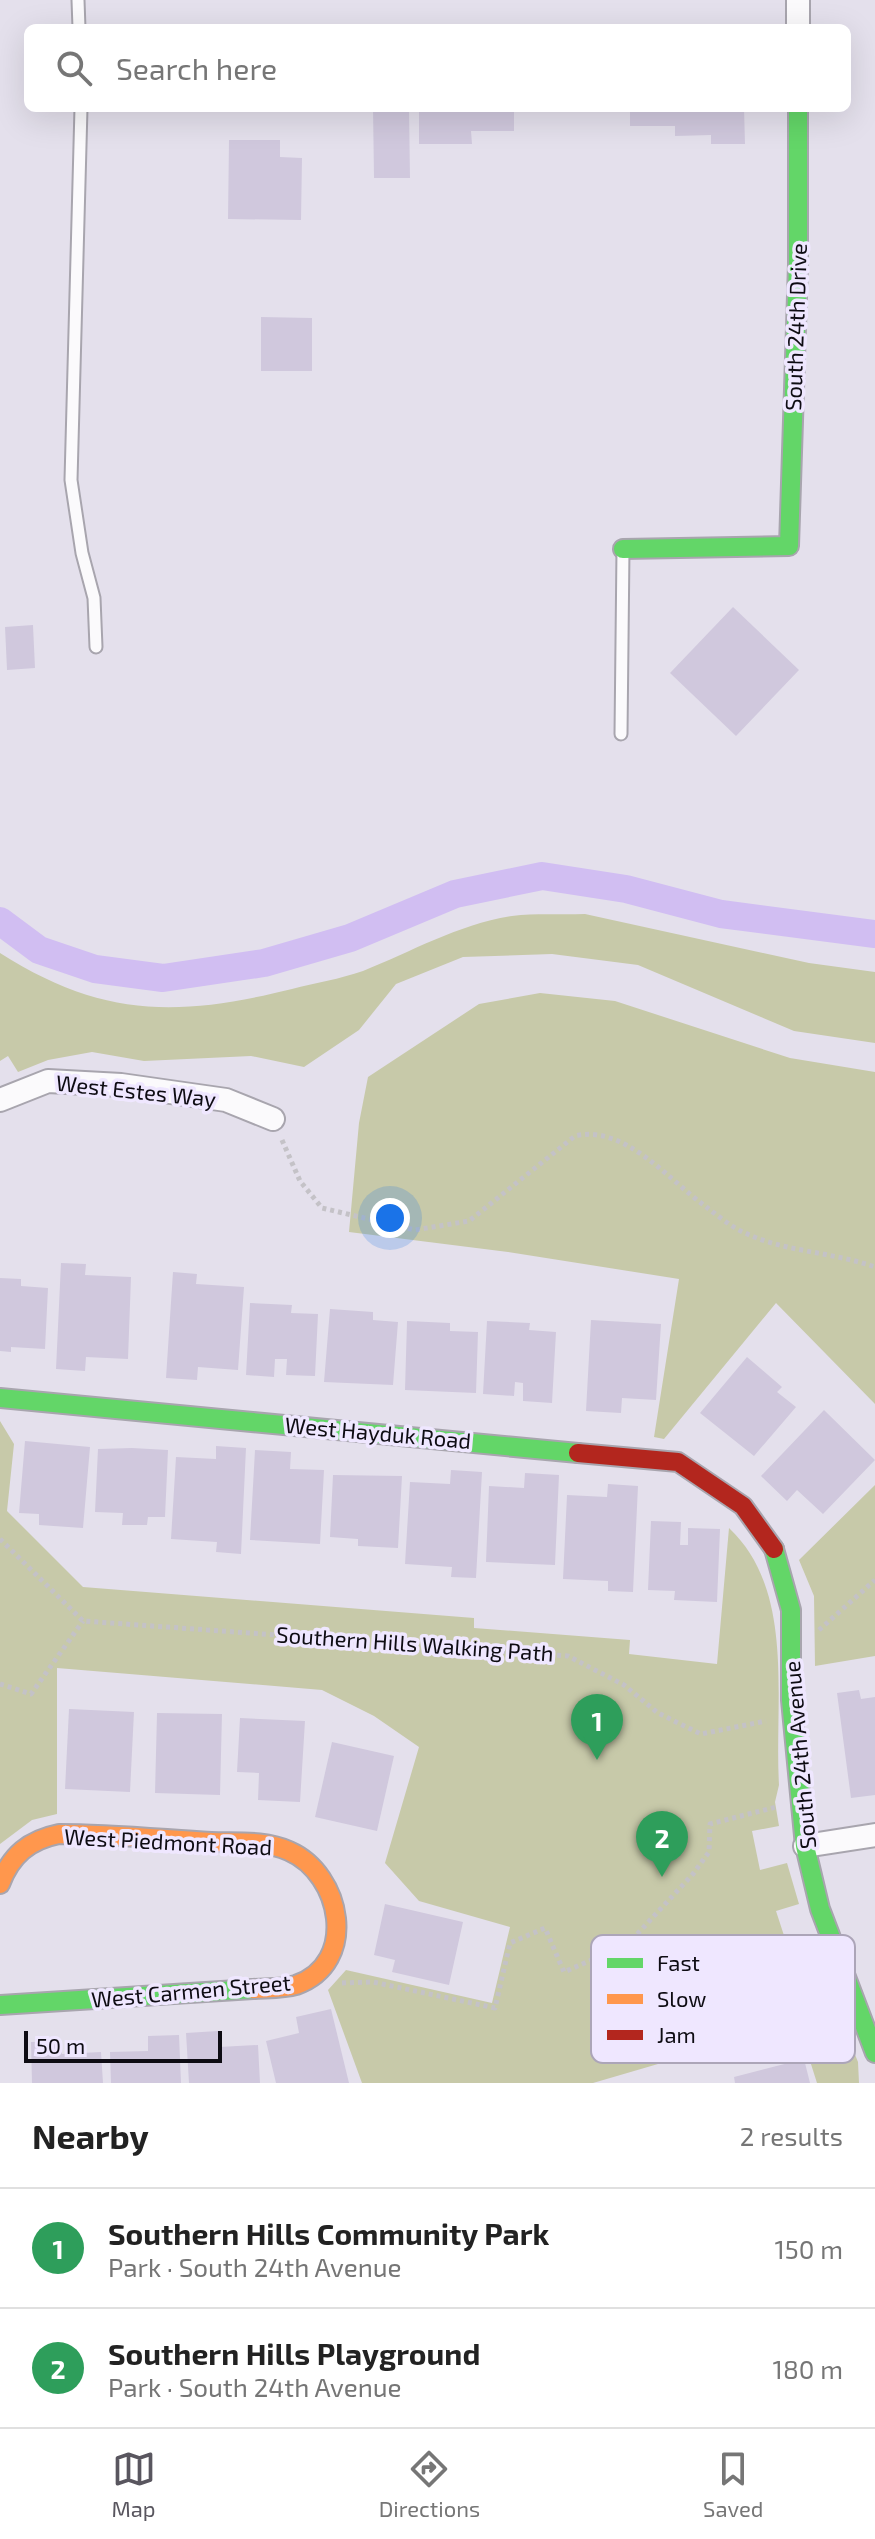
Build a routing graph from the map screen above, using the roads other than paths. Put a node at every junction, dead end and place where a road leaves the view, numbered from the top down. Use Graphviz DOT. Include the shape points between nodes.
graph roads {
  1 [pos="78,0"];
  2 [pos="798,0"];
  3 [pos="79,24"];
  4 [pos="798,24"];
  5 [pos="81,112"];
  6 [pos="798,112"];
  7 [pos="623,549"];
  8 [pos="96,647"];
  9 [pos="621,734"];
  10 [pos="0,1100"];
  11 [pos="273,1119"];
  12 [pos="0,1398"];
  13 [pos="743,1506"];
  14 [pos="875,1835"];
  15 [pos="805,1846"];
  16 [pos="0,1884"];
  17 [pos="337,1915"];
  18 [pos="830,1935"];
  19 [pos="855,2001"];
  20 [pos="0,2005"];
  21 [pos="875,2053"];
  1 -- 3 [label="lane"];
  2 -- 4 [label="street"];
  5 -- 8 [label="lane" via="71,480 94,598"];
  6 -- 7 [label="street, South 24th Drive" via="789,546"];
  7 -- 9 [label="lane"];
  10 -- 11 [label="street, West Estes Way" via="48,1081 121,1085 226,1100"];
  12 -- 13 [label="street, West Hayduk Road" via="665,1460 678,1462"];
  13 -- 15 [label="street, South 24th Avenue" via="772,1543 791,1610 791,1700"];
  14 -- 15 [label="street"];
  15 -- 18 [label="street, South 24th Avenue"];
  16 -- 17 [label="street, West Piedmont Road" via="15,1854 42,1837 59,1834 276,1846 309,1862 325,1878"];
  17 -- 20 [label="street, West Carmen Street" via="330,1956 322,1968 294,1986"];
  19 -- 21 [label="street, South 24th Avenue"];
}
